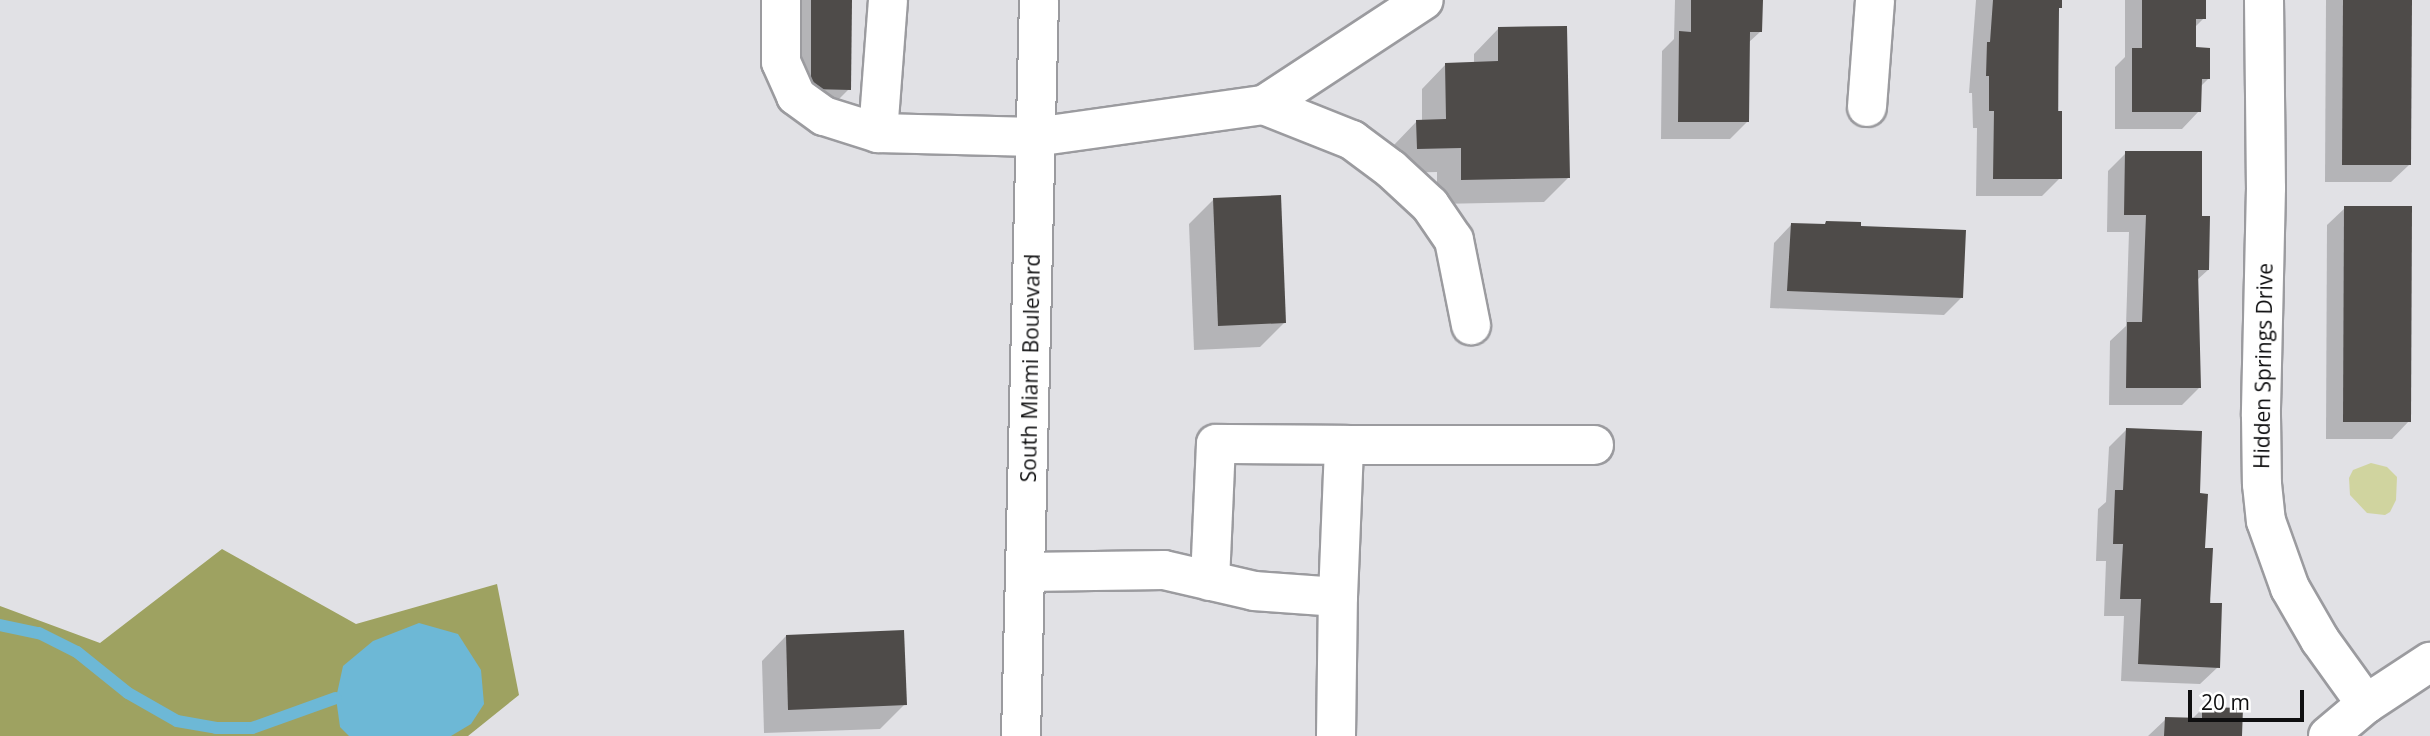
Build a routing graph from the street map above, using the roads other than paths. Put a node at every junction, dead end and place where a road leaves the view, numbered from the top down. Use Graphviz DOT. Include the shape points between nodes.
graph roads {
  1 [pos="781,0"];
  2 [pos="888,0"];
  3 [pos="1039,0"];
  4 [pos="1424,0"];
  5 [pos="1875,0"];
  6 [pos="2264,0"];
  7 [pos="1264,105"];
  8 [pos="1867,107"];
  9 [pos="878,133"];
  10 [pos="1035,137"];
  11 [pos="1471,325"];
  12 [pos="1344,444"];
  13 [pos="1594,445"];
  14 [pos="1025,572"];
  15 [pos="1210,581"];
  16 [pos="1338,597"];
  17 [pos="2430,662"];
  18 [pos="2366,704"];
  19 [pos="1021,736"];
  20 [pos="1336,736"];
  21 [pos="2328,736"];
  1 -- 9 [label="street" via="781,62 796,96 824,116"];
  2 -- 9 [label="street"];
  3 -- 10 [label="street, South Miami Boulevard"];
  4 -- 7 [label="street"];
  5 -- 8 [label="street"];
  6 -- 18 [label="street, Hidden Springs Drive" via="2261,416 2266,521 2290,588"];
  7 -- 10 [label="street"];
  7 -- 11 [label="street" via="1352,140 1430,205 1454,240"];
  9 -- 10 [label="street"];
  10 -- 14 [label="street, South Miami Boulevard"];
  12 -- 13 [label="street"];
  12 -- 15 [label="street" via="1216,444"];
  12 -- 16 [label="street"];
  14 -- 15 [label="street" via="1164,570"];
  14 -- 19 [label="street, South Miami Boulevard"];
  15 -- 16 [label="street" via="1254,591"];
  16 -- 20 [label="street"];
  17 -- 18 [label="street"];
  18 -- 21 [label="street"];
}
